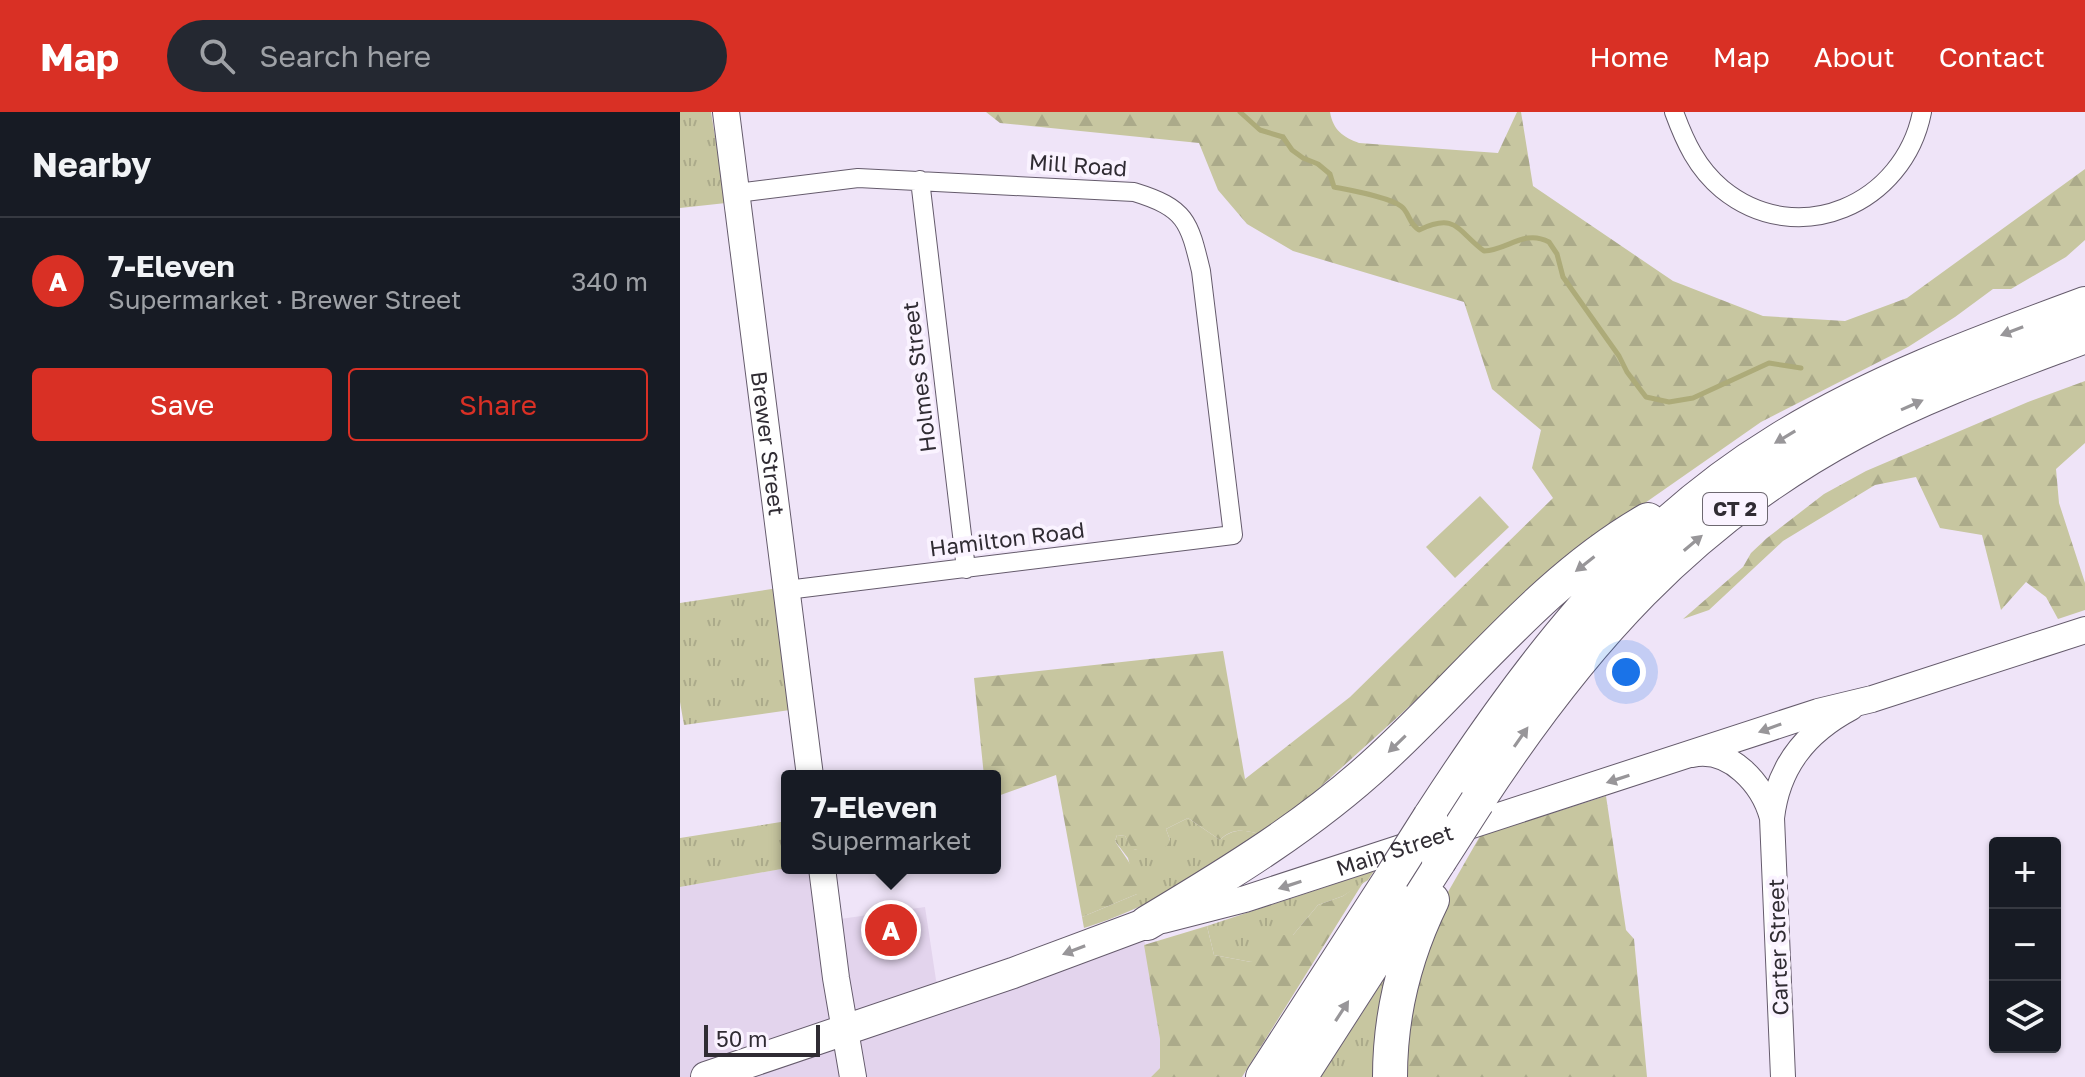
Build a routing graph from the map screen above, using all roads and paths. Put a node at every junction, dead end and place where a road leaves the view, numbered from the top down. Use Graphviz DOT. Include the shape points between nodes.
graph roads {
  1 [pos="726,112"];
  2 [pos="1674,112"];
  3 [pos="1922,112"];
  4 [pos="920,180"];
  5 [pos="737,193"];
  6 [pos="2085,304"];
  7 [pos="2085,336"];
  8 [pos="1700,497"];
  9 [pos="1233,535"];
  10 [pos="966,569"];
  11 [pos="787,590"];
  12 [pos="2085,633"];
  13 [pos="1872,699"];
  14 [pos="1692,755"];
  15 [pos="809,770"];
  16 [pos="1772,818"];
  17 [pos="1448,858"];
  18 [pos="823,874"];
  19 [pos="1147,923"];
  20 [pos="845,1029"];
  21 [pos="706,1077"];
  22 [pos="853,1077"];
  23 [pos="1263,1077"];
  24 [pos="1300,1077"];
  25 [pos="1390,1077"];
  26 [pos="1783,1077"];
  1 -- 5 [label="main road, Brewer Street"];
  2 -- 3 [label="street" via="1691,153 1723,190 1758,210 1800,217 1837,211 1884,184 1909,151"];
  4 -- 5 [label="street, Mill Road" via="858,178"];
  4 -- 9 [label="street, Mill Road" via="1134,192 1161,200 1182,215 1201,271"];
  4 -- 10 [label="street, Holmes Street"];
  5 -- 11 [label="main road, Brewer Street"];
  6 -- 8 [label="highway, CT 2, one-way" via="1877,387 1775,442"];
  17 -- 7 [label="highway, CT 2, one-way, bridge" via="1550,697 1609,624 1671,561 1795,466 1872,423"];
  8 -- 19 [label="highway, one-way" via="1644,522 1589,560 1340,795 1277,842"];
  8 -- 23 [label="highway, CT 2, bridge" via="1622,566 1558,636 1498,714"];
  9 -- 10 [label="street, Hamilton Road"];
  10 -- 11 [label="street, Hamilton Road"];
  11 -- 15 [label="main road, Brewer Street"];
  12 -- 13 [label="main road, Main Street"];
  13 -- 14 [label="main road, Main Street, one-way"];
  13 -- 16 [label="street, Carter Street" via="1823,725 1799,748 1781,778"];
  14 -- 16 [label="street, Carter Street" via="1715,756 1742,770"];
  14 -- 19 [label="main road, Main Street, one-way" via="1229,905"];
  16 -- 26 [label="street, Carter Street"];
  24 -- 17 [label="highway, CT 2, one-way"];
  17 -- 25 [label="highway" via="1408,962 1393,1022"];
  18 -- 20 [label="main road"];
  19 -- 20 [label="main road, Main Street, one-way"];
  20 -- 21 [label="main road, Main Street"];
  20 -- 22 [label="main road"];
}
